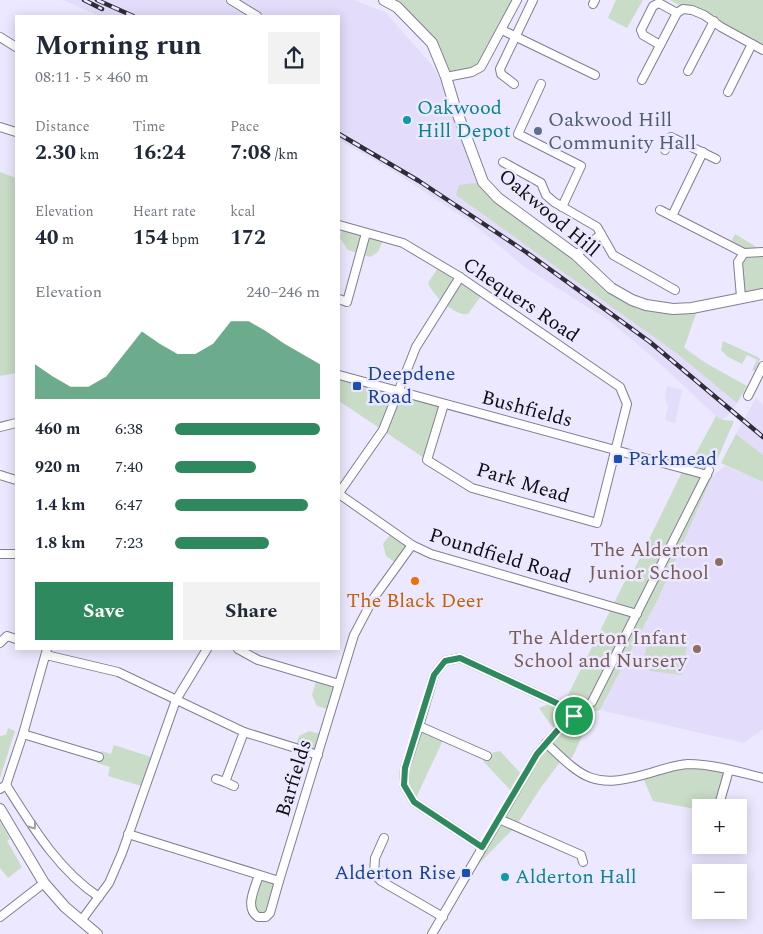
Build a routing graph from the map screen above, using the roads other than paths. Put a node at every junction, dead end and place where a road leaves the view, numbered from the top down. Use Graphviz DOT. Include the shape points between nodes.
graph roads {
  1 [pos="231,0"];
  2 [pos="384,0"];
  3 [pos="517,0"];
  4 [pos="533,0"];
  5 [pos="677,12"];
  6 [pos="255,15"];
  7 [pos="714,21"];
  8 [pos="502,30"];
  9 [pos="516,36"];
  10 [pos="0,38"];
  11 [pos="752,44"];
  12 [pos="660,45"];
  13 [pos="15,46"];
  14 [pos="763,50"];
  15 [pos="688,72"];
  16 [pos="595,75"];
  17 [pos="446,77"];
  18 [pos="642,80"];
  19 [pos="514,84"];
  20 [pos="542,84"];
  21 [pos="728,92"];
  22 [pos="0,127"];
  23 [pos="15,132"];
  24 [pos="665,150"];
  25 [pos="702,152"];
  26 [pos="716,159"];
  27 [pos="503,162"];
  28 [pos="562,207"];
  29 [pos="660,210"];
  30 [pos="672,216"];
  31 [pos="340,225"];
  32 [pos="366,233"];
  33 [pos="601,234"];
  34 [pos="763,252"];
  35 [pos="744,253"];
  36 [pos="576,255"];
  37 [pos="460,277"];
  38 [pos="675,290"];
  39 [pos="763,294"];
  40 [pos="741,297"];
  41 [pos="340,299"];
  42 [pos="763,366"];
  43 [pos="340,374"];
  44 [pos="399,392"];
  45 [pos="748,396"];
  46 [pos="444,404"];
  47 [pos="15,423"];
  48 [pos="0,427"];
  49 [pos="615,450"];
  50 [pos="0,475"];
  51 [pos="15,480"];
  52 [pos="340,492"];
  53 [pos="340,494"];
  54 [pos="412,545"];
  55 [pos="0,554"];
  56 [pos="15,554"];
  57 [pos="636,614"];
  58 [pos="15,639"];
  59 [pos="0,643"];
  60 [pos="206,650"];
  61 [pos="240,650"];
  62 [pos="47,652"];
  63 [pos="338,684"];
  64 [pos="176,700"];
  65 [pos="574,716"];
  66 [pos="419,726"];
  67 [pos="244,732"];
  68 [pos="23,734"];
  69 [pos="546,743"];
  70 [pos="318,755"];
  71 [pos="486,756"];
  72 [pos="99,757"];
  73 [pos="729,770"];
  74 [pos="763,778"];
  75 [pos="216,779"];
  76 [pos="225,782"];
  77 [pos="234,786"];
  78 [pos="3,787"];
  79 [pos="721,799"];
  80 [pos="0,809"];
  81 [pos="499,818"];
  82 [pos="128,834"];
  83 [pos="384,838"];
  84 [pos="482,847"];
  85 [pos="583,862"];
  86 [pos="259,875"];
  87 [pos="279,881"];
  88 [pos="44,883"];
  89 [pos="99,897"];
  90 [pos="0,917"];
  91 [pos="443,917"];
  92 [pos="81,921"];
  93 [pos="97,934"];
  94 [pos="432,934"];
  1 -- 6 [label="street"];
  2 -- 17 [label="street, Oakwood Hill" via="398,7 432,42"];
  3 -- 8 [label="street"];
  4 -- 9 [label="street"];
  5 -- 7 [label="street" via="692,10"];
  5 -- 12 [label="street"];
  5 -- 12 [label="street" via="659,3 653,6 641,30 643,35"];
  7 -- 11 [label="street"];
  7 -- 15 [label="street"];
  8 -- 9 [label="street"];
  8 -- 17 [label="street" via="481,67"];
  9 -- 16 [label="street"];
  9 -- 19 [label="street" via="500,69 501,74"];
  10 -- 13 [label="street"];
  11 -- 14 [label="street"];
  11 -- 21 [label="street"];
  12 -- 18 [label="street"];
  17 -- 36 [label="street, Oakwood Hill" via="483,182 498,198"];
  20 -- 28 [label="street" via="518,134 581,166"];
  22 -- 23 [label="street"];
  24 -- 25 [label="street" via="671,137"];
  25 -- 26 [label="street"];
  25 -- 30 [label="street"];
  27 -- 28 [label="street" via="541,183 546,195"];
  28 -- 33 [label="street" via="597,227"];
  29 -- 30 [label="street"];
  30 -- 35 [label="street"];
  31 -- 32 [label="street, Chequers Road"];
  32 -- 37 [label="street, Chequers Road" via="403,243"];
  32 -- 41 [label="street" via="347,302"];
  33 -- 36 [label="street"];
  33 -- 38 [label="street" via="612,254"];
  34 -- 35 [label="street"];
  35 -- 40 [label="street" via="738,262"];
  36 -- 40 [label="street, Oakwood Hill" via="611,288 646,305 692,308"];
  37 -- 44 [label="street" via="416,347"];
  37 -- 49 [label="street, Chequers Road" via="620,387 626,404"];
  39 -- 40 [label="street, Oakwood Hill"];
  42 -- 45 [label="street"];
  43 -- 44 [label="street, Bushfields"];
  44 -- 46 [label="street, Bushfields"];
  44 -- 52 [label="street" via="383,430"];
  46 -- 49 [label="street, Bushfields"];
  46 -- 49 [label="street, Park Mead" via="427,460 472,488 597,523"];
  47 -- 48 [label="street"];
  49 -- 57 [label="street, Bushfields" via="708,473"];
  50 -- 51 [label="street"];
  53 -- 54 [label="street, Poundfield Road"];
  54 -- 57 [label="street, Poundfield Road" via="431,554"];
  54 -- 63 [label="street, Barfields" via="373,599 354,635"];
  55 -- 56 [label="street"];
  57 -- 65 [label="street" via="592,702"];
  58 -- 59 [label="street" via="7,636"];
  60 -- 64 [label="street"];
  61 -- 63 [label="street" via="258,660"];
  62 -- 64 [label="street" via="118,672"];
  62 -- 68 [label="street"];
  63 -- 70 [label="street, Barfields"];
  64 -- 67 [label="street"];
  64 -- 82 [label="street"];
  65 -- 66 [label="street" via="563,706 460,658 445,661 434,675"];
  65 -- 69 [label="street"];
  66 -- 71 [label="street"];
  66 -- 84 [label="street" via="405,768 404,785 414,802"];
  67 -- 70 [label="street"];
  67 -- 76 [label="street"];
  68 -- 72 [label="street"];
  68 -- 78 [label="street"];
  69 -- 73 [label="street" via="584,775 596,780 614,781 687,764"];
  69 -- 81 [label="street"];
  70 -- 87 [label="street, Barfields"];
  73 -- 74 [label="street"];
  73 -- 79 [label="street"];
  75 -- 76 [label="street"];
  76 -- 77 [label="street"];
  78 -- 89 [label="street, one-way" via="61,863 79,883"];
  80 -- 88 [label="street"];
  81 -- 84 [label="street"];
  81 -- 85 [label="street" via="581,855"];
  82 -- 86 [label="street"];
  82 -- 89 [label="street" via="109,883"];
  83 -- 91 [label="street" via="375,858 374,874"];
  84 -- 91 [label="street"];
  86 -- 87 [label="street"];
  86 -- 87 [label="street, Barfields" via="250,906 251,912 258,917 266,917 270,913"];
  88 -- 90 [label="street"];
  88 -- 92 [label="street"];
  89 -- 92 [label="street"];
  91 -- 94 [label="street"];
  92 -- 93 [label="street"];
}
